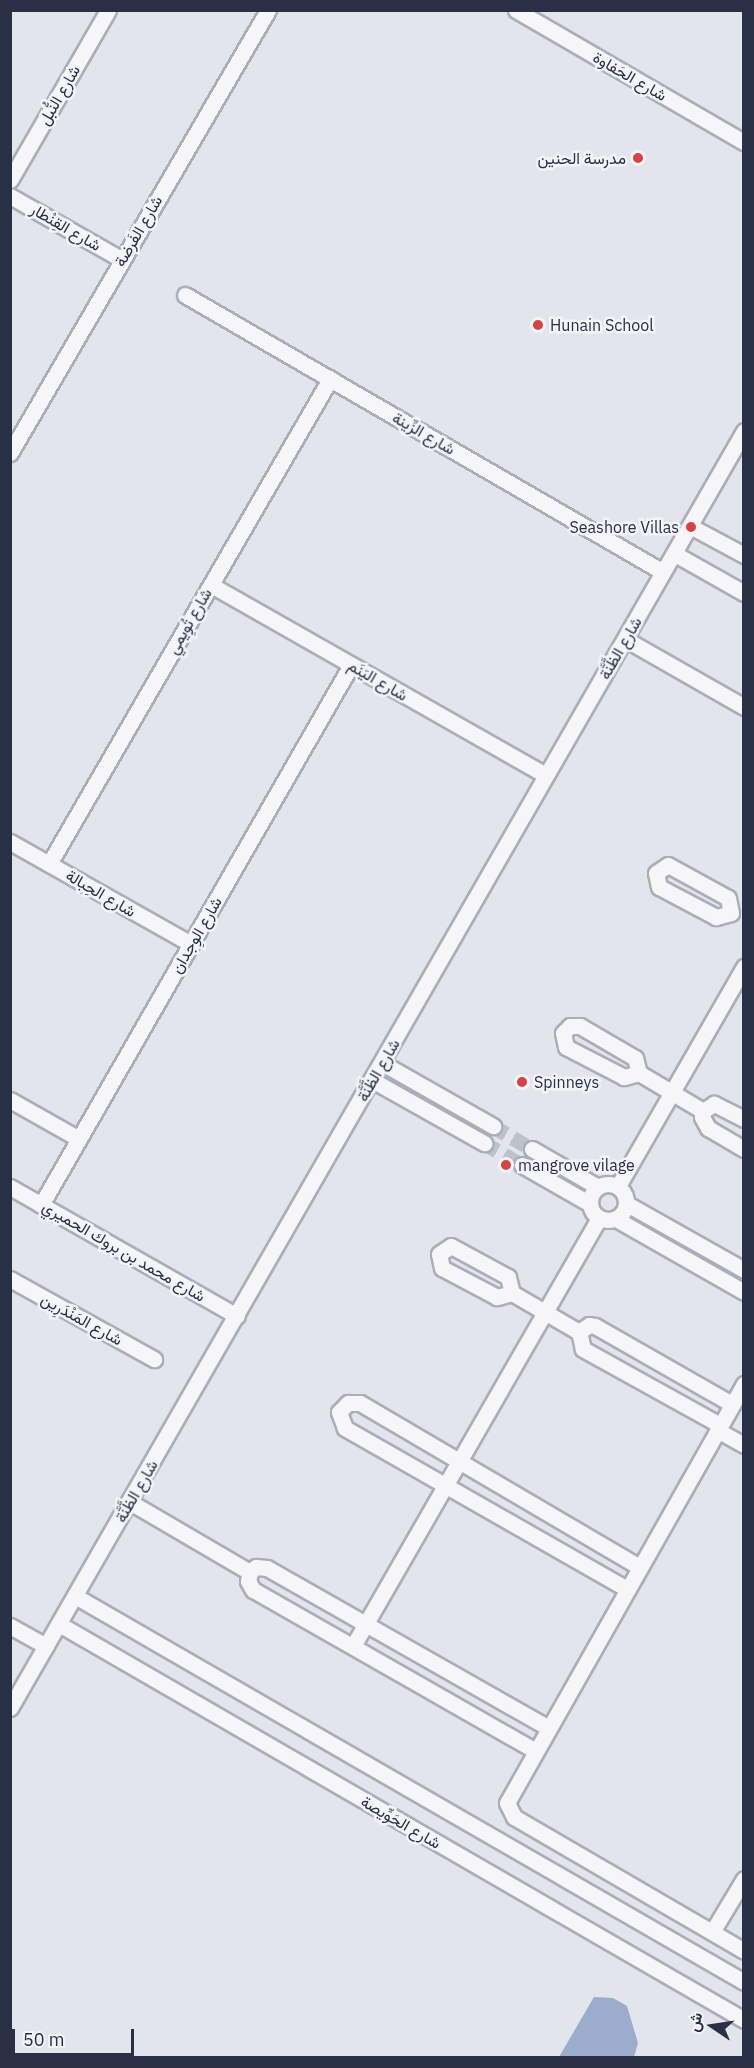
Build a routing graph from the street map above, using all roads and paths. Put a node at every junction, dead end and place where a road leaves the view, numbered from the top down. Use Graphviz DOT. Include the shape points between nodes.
graph roads {
  1 [pos="108,10"];
  2 [pos="268,10"];
  3 [pos="516,10"];
  4 [pos="744,142"];
  5 [pos="10,180"];
  6 [pos="10,196"];
  7 [pos="121,259"];
  8 [pos="185,295"];
  9 [pos="330,379"];
  10 [pos="744,431"];
  11 [pos="10,453"];
  12 [pos="690,526"];
  13 [pos="675,554"];
  14 [pos="744,555"];
  15 [pos="663,572"];
  16 [pos="210,585"];
  17 [pos="744,593"];
  18 [pos="625,639"];
  19 [pos="351,665"];
  20 [pos="744,707"];
  21 [pos="546,776"];
  22 [pos="10,842"];
  23 [pos="49,864"];
  24 [pos="737,917"];
  25 [pos="191,944"];
  26 [pos="744,967"];
  27 [pos="382,1063"];
  28 [pos="639,1073"];
  29 [pos="372,1080"];
  30 [pos="672,1092"];
  31 [pos="10,1100"];
  32 [pos="703,1111"];
  33 [pos="744,1119"];
  34 [pos="493,1126"];
  35 [pos="79,1139"];
  36 [pos="484,1143"];
  37 [pos="532,1149"];
  38 [pos="744,1149"];
  39 [pos="522,1165"];
  40 [pos="618,1186"];
  41 [pos="10,1187"];
  42 [pos="598,1187"];
  43 [pos="41,1204"];
  44 [pos="590,1204"];
  45 [pos="627,1204"];
  46 [pos="599,1218"];
  47 [pos="616,1219"];
  48 [pos="744,1270"];
  49 [pos="10,1279"];
  50 [pos="744,1292"];
  51 [pos="512,1293"];
  52 [pos="545,1312"];
  53 [pos="237,1316"];
  54 [pos="579,1332"];
  55 [pos="153,1359"];
  56 [pos="744,1384"];
  57 [pos="732,1404"];
  58 [pos="718,1427"];
  59 [pos="744,1445"];
  60 [pos="459,1462"];
  61 [pos="446,1485"];
  62 [pos="130,1502"];
  63 [pos="639,1567"];
  64 [pos="250,1572"];
  65 [pos="627,1589"];
  66 [pos="75,1596"];
  67 [pos="59,1624"];
  68 [pos="366,1624"];
  69 [pos="10,1626"];
  70 [pos="46,1646"];
  71 [pos="353,1646"];
  72 [pos="10,1708"];
  73 [pos="547,1727"];
  74 [pos="534,1750"];
  75 [pos="744,1879"];
  76 [pos="712,1932"];
  77 [pos="744,1951"];
  78 [pos="744,1982"];
  79 [pos="744,2020"];
  1 -- 5 [label="street, شارع النُّبل"];
  2 -- 7 [label="street, شارع الفَرضة"];
  3 -- 4 [label="street, شارع الحَفاوة"];
  6 -- 7 [label="street, شارع القِنْطار"];
  7 -- 11 [label="street, شارع الفَرضة"];
  8 -- 9 [label="street, شارع الزِّينة"];
  9 -- 15 [label="street, شارع الزِّينة"];
  9 -- 16 [label="street, شارع تُوِيمي"];
  10 -- 12 [label="street, شارع الظَّنَّة"];
  12 -- 13 [label="street, شارع الظَّنَّة"];
  12 -- 14 [label="street"];
  13 -- 15 [label="street, شارع الظَّنَّة"];
  13 -- 17 [label="street"];
  15 -- 18 [label="street, شارع الظَّنَّة"];
  16 -- 19 [label="street, شارع اليَنَم"];
  16 -- 23 [label="street, شارع تُوِيمي"];
  18 -- 20 [label="street"];
  18 -- 21 [label="street, شارع الظَّنَّة"];
  19 -- 21 [label="street, شارع اليَنَم"];
  19 -- 25 [label="street, شارع الوِجدان"];
  21 -- 27 [label="street, شارع الظَّنَّة"];
  22 -- 23 [label="street, شارع الحِبالة"];
  23 -- 25 [label="street, شارع الحِبالة"];
  24 -- 24 [label="street" via="728,898 672,866 663,866 656,873 659,887 716,917"];
  25 -- 35 [label="street, شارع الوِجدان"];
  26 -- 30 [label="street"];
  27 -- 29 [label="street, شارع الظَّنَّة"];
  27 -- 34 [label="street"];
  28 -- 28 [label="street" via="635,1058 580,1026 570,1026 563,1033 566,1047 624,1077"];
  28 -- 30 [label="street"];
  29 -- 36 [label="street"];
  29 -- 53 [label="street, شارع الظَّنَّة"];
  30 -- 32 [label="street"];
  30 -- 40 [label="street"];
  31 -- 35 [label="street"];
  32 -- 33 [label="street" via="708,1106 720,1105"];
  32 -- 38 [label="street" via="708,1128"];
  35 -- 43 [label="street, شارع الوِجدان"];
  37 -- 42 [label="street"];
  39 -- 44 [label="street"];
  40 -- 42 [label="street" via="608,1183"];
  40 -- 45 [label="street"];
  41 -- 43 [label="street, شارع محمد بن بروك الحميري"];
  42 -- 44 [label="street"];
  43 -- 53 [label="street, شارع محمد بن بروك الحميري"];
  44 -- 46 [label="street"];
  45 -- 47 [label="street"];
  45 -- 48 [label="street"];
  46 -- 47 [label="street"];
  46 -- 52 [label="street"];
  47 -- 50 [label="street"];
  49 -- 55 [label="street, شارع المَنْدَرِين"];
  51 -- 51 [label="street" via="508,1277 455,1247 446,1247 439,1254 442,1268 497,1297"];
  51 -- 52 [label="street"];
  52 -- 54 [label="street"];
  52 -- 60 [label="street"];
  53 -- 62 [label="street, شارع الظَّنَّة"];
  54 -- 57 [label="street" via="589,1325 595,1326"];
  54 -- 58 [label="street" via="583,1349"];
  56 -- 57 [label="street"];
  57 -- 58 [label="street"];
  58 -- 59 [label="street"];
  58 -- 63 [label="street"];
  60 -- 61 [label="street"];
  60 -- 61 [label="street" via="360,1403 342,1406 339,1418 345,1428"];
  60 -- 63 [label="street"];
  61 -- 65 [label="street"];
  61 -- 68 [label="street"];
  62 -- 64 [label="street"];
  62 -- 66 [label="street, شارع الظَّنَّة"];
  63 -- 65 [label="street"];
  64 -- 68 [label="street" via="256,1567 267,1568"];
  64 -- 71 [label="street" via="248,1581 254,1590"];
  65 -- 73 [label="street"];
  66 -- 67 [label="street, شارع الظَّنَّة"];
  66 -- 78 [label="street, شارع الحَوِّيصة"];
  67 -- 70 [label="street, شارع الظَّنَّة"];
  67 -- 79 [label="street, شارع الحَوِّيصة"];
  68 -- 71 [label="street"];
  68 -- 73 [label="street"];
  69 -- 70 [label="street"];
  70 -- 72 [label="street, شارع الظَّنَّة"];
  71 -- 74 [label="street"];
  73 -- 74 [label="street"];
  74 -- 76 [label="street" via="508,1797 508,1808 514,1817"];
  75 -- 76 [label="street"];
  76 -- 77 [label="street"];
}
